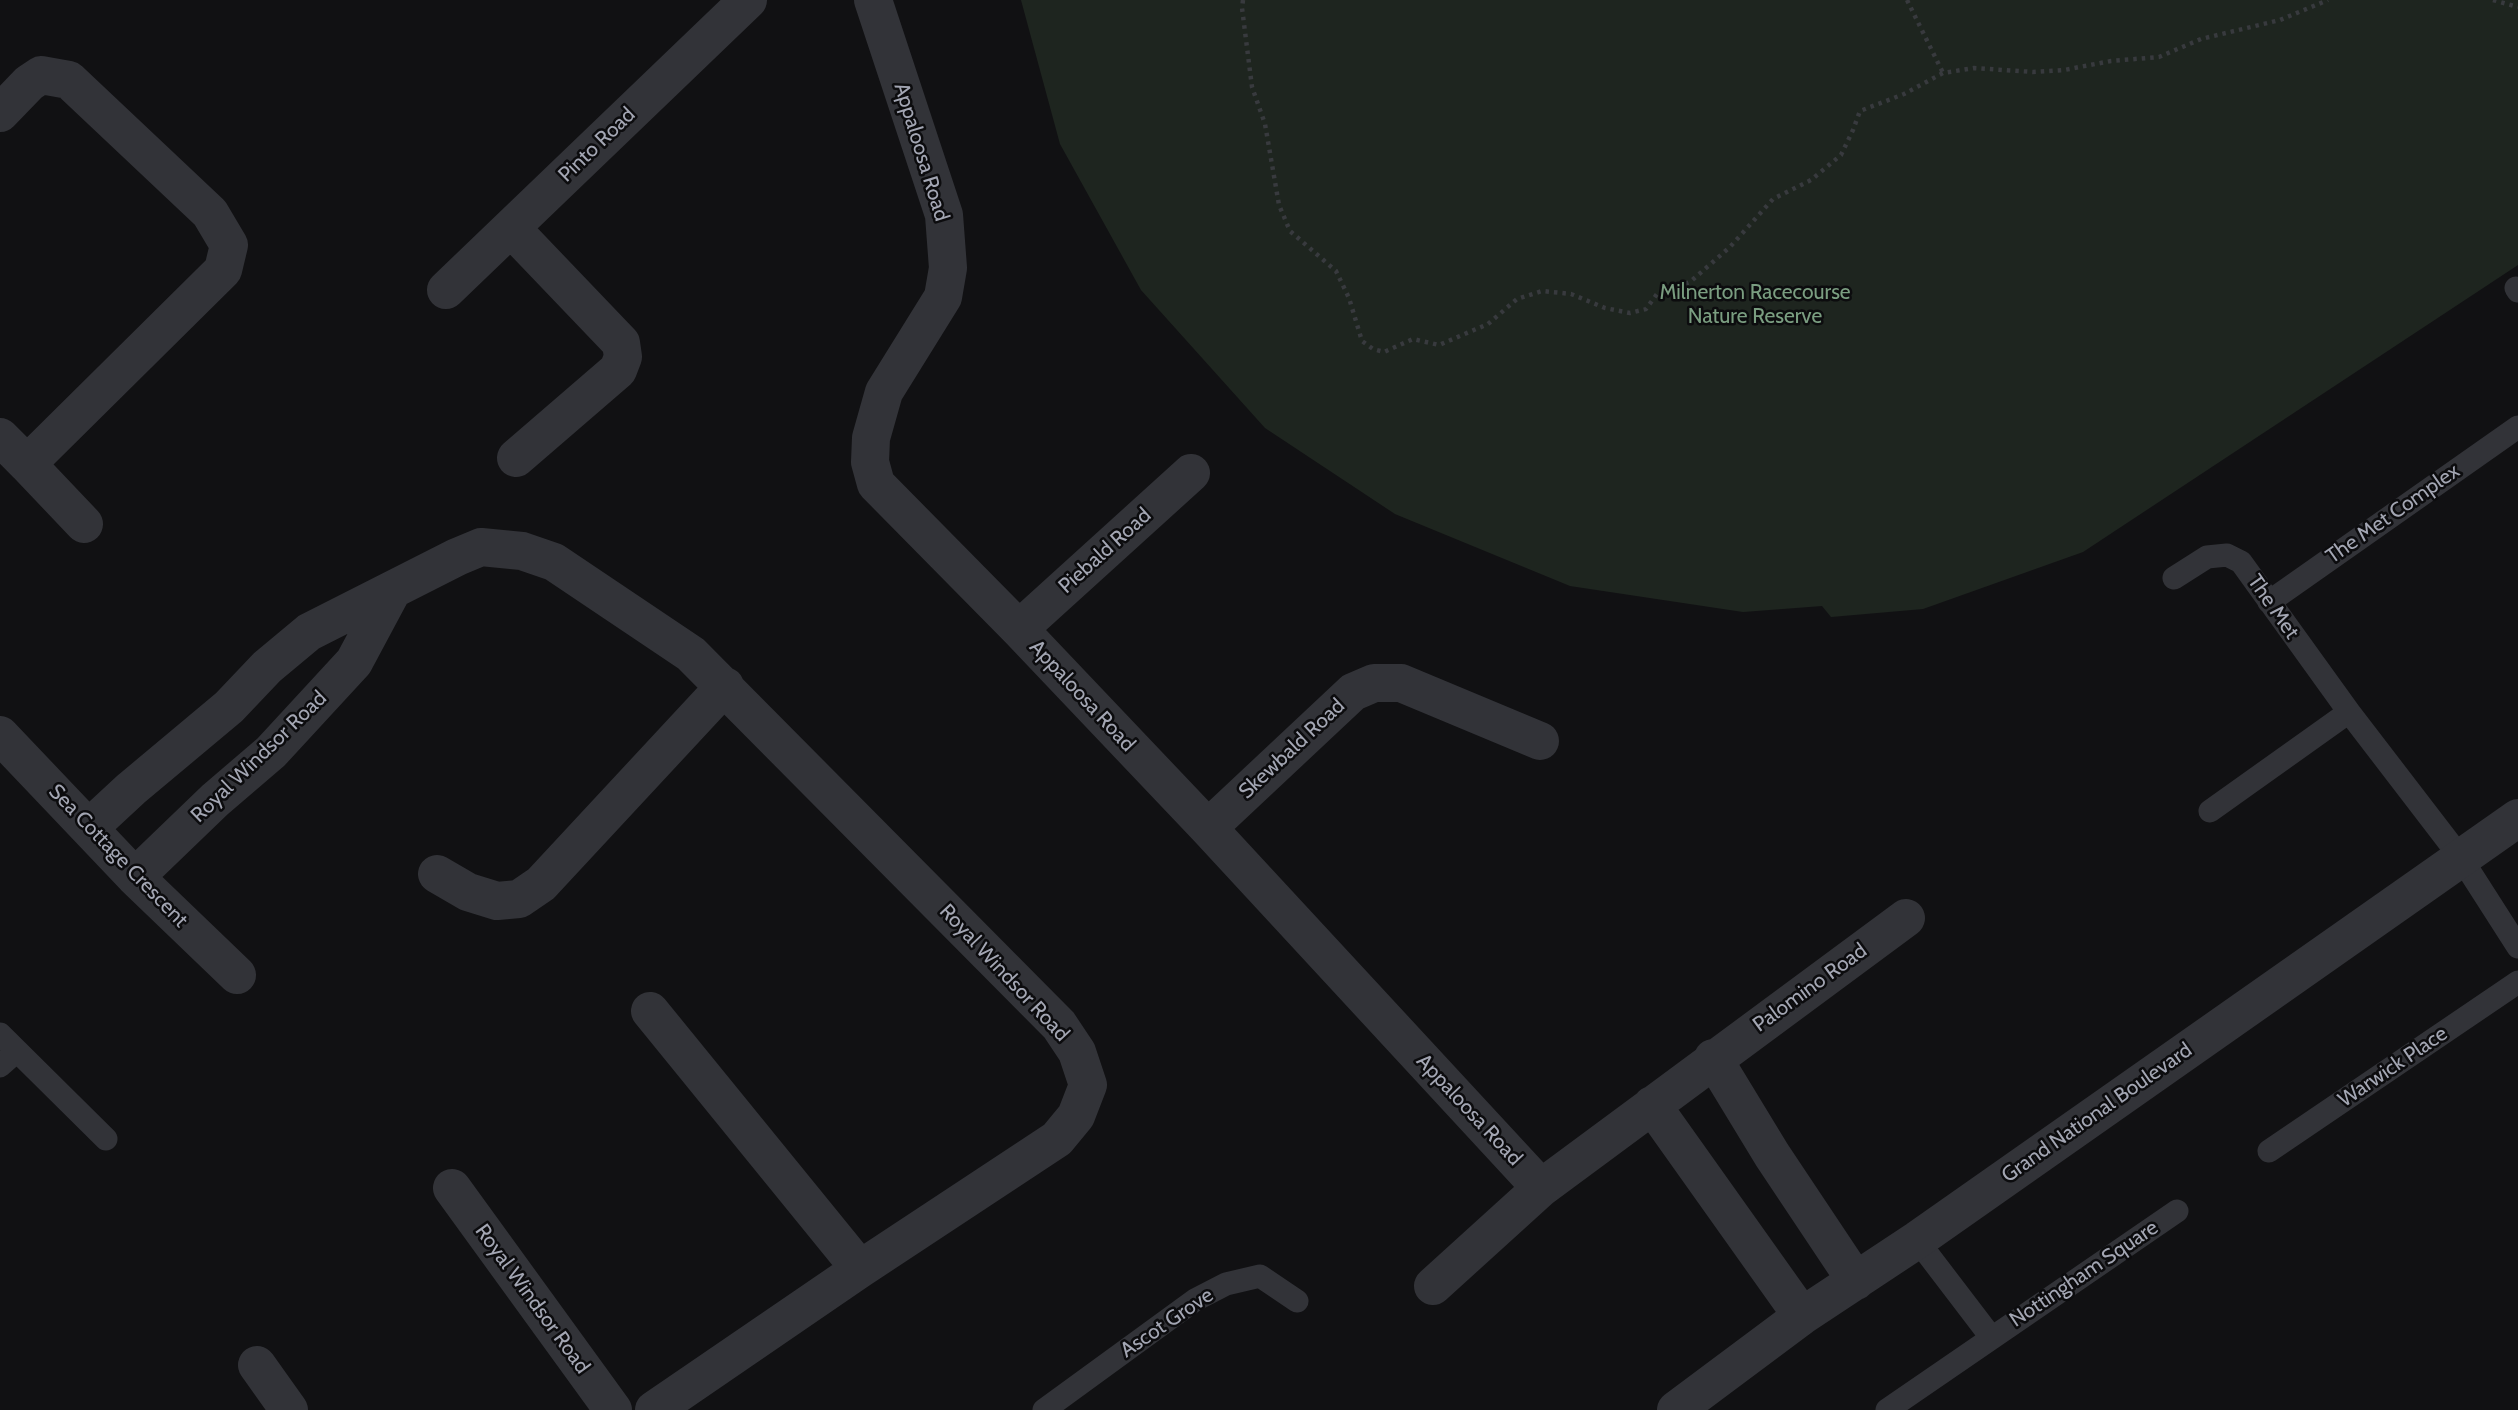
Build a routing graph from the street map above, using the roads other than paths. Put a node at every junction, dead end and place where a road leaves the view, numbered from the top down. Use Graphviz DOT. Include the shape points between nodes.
graph roads {
  1 [pos="748,0"];
  2 [pos="873,0"];
  3 [pos="0,113"];
  4 [pos="511,228"];
  5 [pos="446,290"];
  6 [pos="2518,427"];
  7 [pos="0,437"];
  8 [pos="516,457"];
  9 [pos="27,464"];
  10 [pos="1191,473"];
  11 [pos="84,524"];
  12 [pos="2174,578"];
  13 [pos="392,591"];
  14 [pos="2269,602"];
  15 [pos="1019,629"];
  16 [pos="725,686"];
  17 [pos="2349,712"];
  18 [pos="0,735"];
  19 [pos="1540,741"];
  20 [pos="2210,811"];
  21 [pos="2518,818"];
  22 [pos="90,827"];
  23 [pos="1208,828"];
  24 [pos="2461,858"];
  25 [pos="437,874"];
  26 [pos="135,877"];
  27 [pos="1906,918"];
  28 [pos="2517,946"];
  29 [pos="237,975"];
  30 [pos="2518,982"];
  31 [pos="650,1011"];
  32 [pos="0,1034"];
  33 [pos="1713,1058"];
  34 [pos="9,1059"];
  35 [pos="1651,1105"];
  36 [pos="106,1139"];
  37 [pos="2269,1151"];
  38 [pos="452,1188"];
  39 [pos="1541,1188"];
  40 [pos="2177,1211"];
  41 [pos="1917,1240"];
  42 [pos="860,1269"];
  43 [pos="1856,1282"];
  44 [pos="1433,1286"];
  45 [pos="1297,1301"];
  46 [pos="1802,1316"];
  47 [pos="1991,1338"];
  48 [pos="257,1365"];
  49 [pos="289,1410"];
  50 [pos="613,1410"];
  51 [pos="654,1410"];
  52 [pos="1044,1410"];
  53 [pos="1676,1410"];
  54 [pos="1887,1410"];
  1 -- 4 [label="street, Pinto Road"];
  2 -- 15 [label="street, Appaloosa Road" via="944,215 948,268 943,297 884,392 871,438 870,462 876,484"];
  3 -- 9 [label="street" via="41,75 69,80 210,213 229,245 223,270"];
  4 -- 5 [label="street, Pinto Road"];
  4 -- 8 [label="street" via="621,343 623,357 618,370"];
  6 -- 14 [label="lane, The Met Complex"];
  7 -- 9 [label="street"];
  9 -- 11 [label="street"];
  10 -- 15 [label="street, Piebald Road"];
  12 -- 14 [label="lane, The Met" via="2207,557 2227,555 2241,562"];
  13 -- 16 [label="street, Royal Windsor Road" via="481,547 522,551 554,562 691,654"];
  13 -- 22 [label="street, Royal Windsor Road" via="309,632"];
  13 -- 26 [label="street, Royal Windsor Road" via="354,662 271,752"];
  14 -- 17 [label="lane, The Met"];
  15 -- 23 [label="street, Appaloosa Road"];
  16 -- 25 [label="street" via="541,884 519,899 496,901"];
  16 -- 42 [label="street, Royal Windsor Road" via="1059,1025 1077,1052 1088,1085 1076,1116 1057,1139"];
  17 -- 20 [label="lane"];
  17 -- 24 [label="lane, The Met"];
  18 -- 22 [label="street, Sea Cottage Crescent"];
  19 -- 23 [label="street, Skewbald Road" via="1401,683 1374,683 1353,692"];
  21 -- 24 [label="street, Grand National Boulevard"];
  22 -- 26 [label="street, Sea Cottage Crescent"];
  23 -- 39 [label="street, Appaloosa Road"];
  24 -- 28 [label="lane"];
  24 -- 41 [label="street, Grand National Boulevard"];
  26 -- 29 [label="street, Sea Cottage Crescent"];
  27 -- 33 [label="street, Palomino Road"];
  30 -- 37 [label="lane, Warwick Place"];
  31 -- 42 [label="street"];
  32 -- 34 [label="lane"];
  33 -- 35 [label="street"];
  33 -- 43 [label="street"];
  34 -- 36 [label="lane"];
  35 -- 39 [label="street"];
  35 -- 46 [label="street"];
  38 -- 50 [label="street, Royal Windsor Road"];
  39 -- 44 [label="street"];
  40 -- 47 [label="lane, Nottingham Square"];
  41 -- 43 [label="street, Grand National Boulevard"];
  41 -- 47 [label="lane, Nottingham Square"];
  42 -- 51 [label="street, Royal Windsor Road"];
  43 -- 46 [label="street, Grand National Boulevard"];
  45 -- 52 [label="lane, Ascot Grove" via="1260,1276 1226,1284 1195,1300"];
  46 -- 53 [label="street, Grand National Boulevard"];
  47 -- 54 [label="lane, Nottingham Square"];
  48 -- 49 [label="street"];
}
